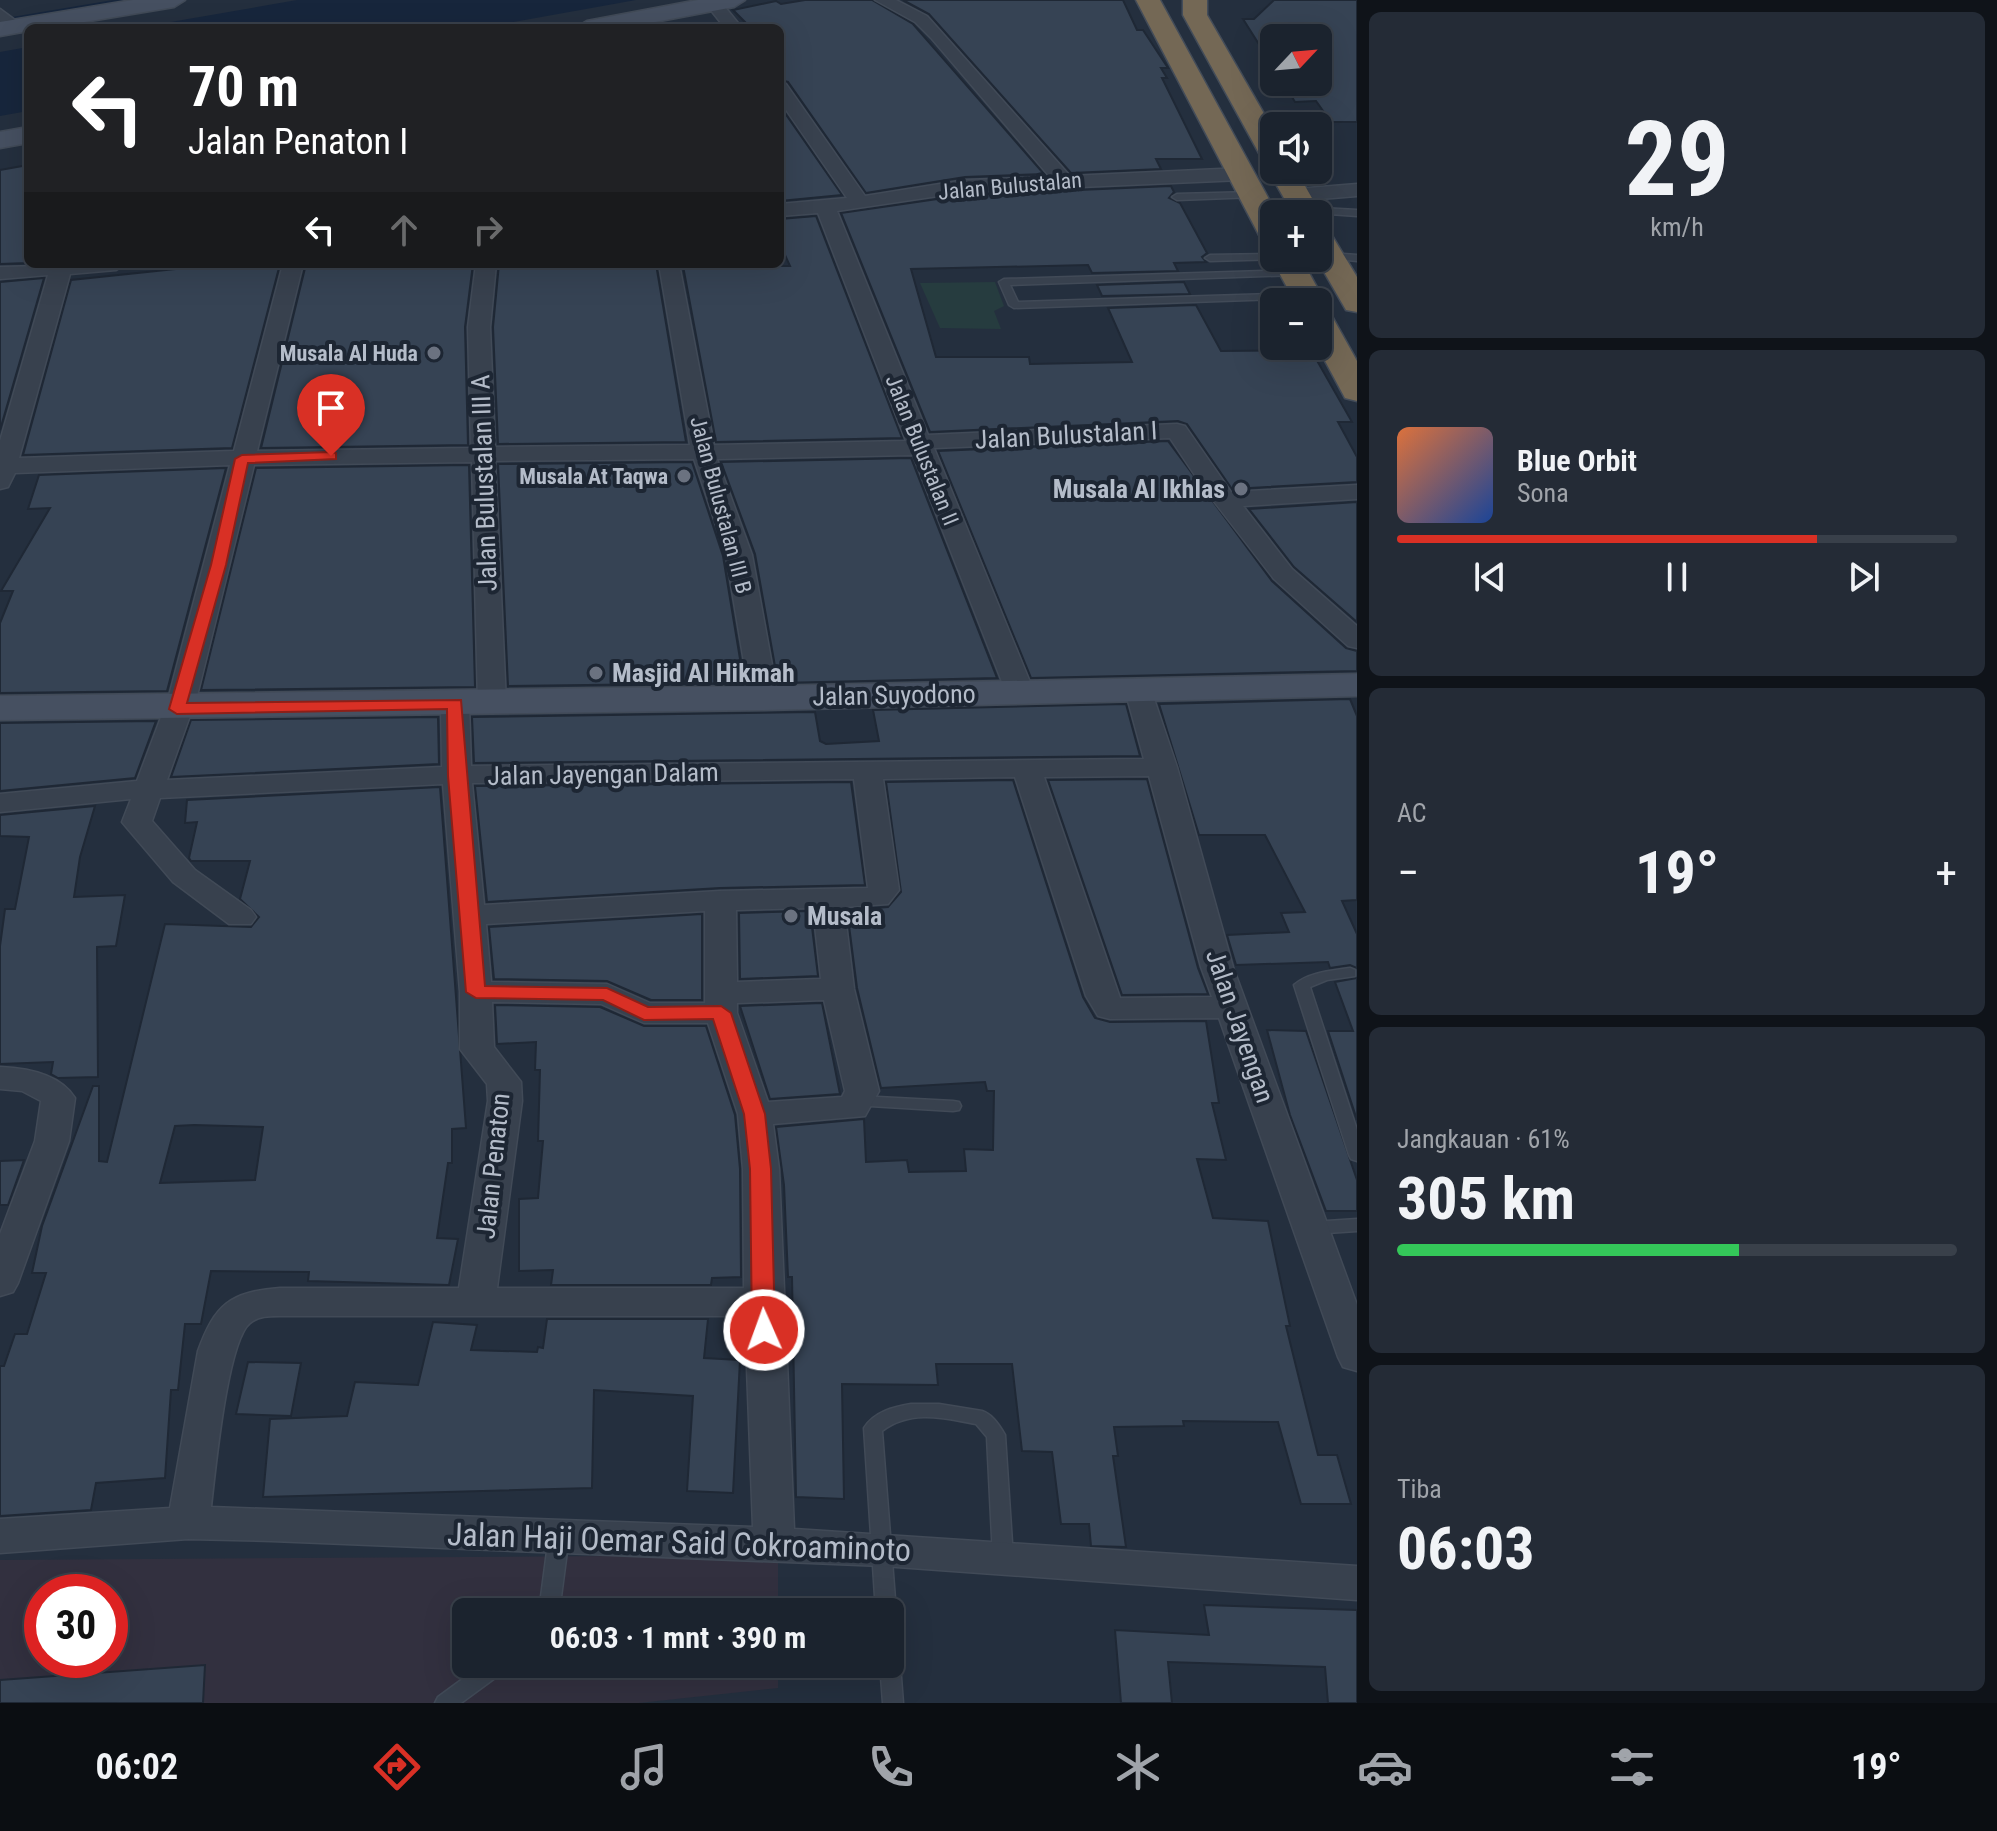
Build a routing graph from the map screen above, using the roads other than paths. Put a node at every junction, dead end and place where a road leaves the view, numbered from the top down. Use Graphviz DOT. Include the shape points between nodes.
graph roads {
  1 [pos="61,0"];
  2 [pos="174,0"];
  3 [pos="883,0"];
  4 [pos="1148,0"];
  5 [pos="1195,0"];
  6 [pos="724,2"];
  7 [pos="4,20"];
  8 [pos="643,22"];
  9 [pos="732,24"];
  10 [pos="784,94"];
  11 [pos="1260,130"];
  12 [pos="24,136"];
  13 [pos="0,140"];
  14 [pos="1063,180"];
  15 [pos="1247,185"];
  16 [pos="1357,190"];
  17 [pos="1177,197"];
  18 [pos="860,203"];
  19 [pos="825,206"];
  20 [pos="1260,209"];
  21 [pos="784,210"];
  22 [pos="1357,213"];
  23 [pos="1332,215"];
  24 [pos="1332,223"];
  25 [pos="1332,254"];
  26 [pos="1210,258"];
  27 [pos="44,268"];
  28 [pos="60,268"];
  29 [pos="292,268"];
  30 [pos="486,268"];
  31 [pos="670,268"];
  32 [pos="0,273"];
  33 [pos="1236,275"];
  34 [pos="1298,284"];
  35 [pos="1252,298"];
  36 [pos="1357,303"];
  37 [pos="1357,391"];
  38 [pos="918,445"];
  39 [pos="704,455"];
  40 [pos="482,456"];
  41 [pos="242,459"];
  42 [pos="1,471"];
  43 [pos="1357,492"];
  44 [pos="1225,500"];
  45 [pos="1357,640"];
  46 [pos="1357,685"];
  47 [pos="1139,690"];
  48 [pos="1020,692"];
  49 [pos="764,698"];
  50 [pos="474,703"];
  51 [pos="0,708"];
  52 [pos="177,709"];
  53 [pos="1163,767"];
  54 [pos="1027,770"];
  55 [pos="867,774"];
  56 [pos="457,776"];
  57 [pos="145,797"];
  58 [pos="0,803"];
  59 [pos="827,898"];
  60 [pos="720,900"];
  61 [pos="468,914"];
  62 [pos="240,917"];
  63 [pos="1350,973"];
  64 [pos="838,989"];
  65 [pos="476,992"];
  66 [pos="722,1003"];
  67 [pos="1231,1007"];
  68 [pos="0,1078"];
  69 [pos="859,1101"];
  70 [pos="953,1106"];
  71 [pos="755,1114"];
  72 [pos="1357,1155"];
  73 [pos="1357,1225"];
  74 [pos="1312,1228"];
  75 [pos="0,1283"];
  76 [pos="476,1302"];
  77 [pos="763,1302"];
  78 [pos="1357,1357"];
  79 [pos="188,1523"];
  80 [pos="0,1536"];
  81 [pos="559,1536"];
  82 [pos="774,1544"];
  83 [pos="883,1549"];
  84 [pos="1003,1558"];
  85 [pos="1357,1583"];
  86 [pos="551,1598"];
  87 [pos="885,1598"];
  88 [pos="480,1678"];
  89 [pos="891,1678"];
  90 [pos="445,1703"];
  91 [pos="893,1703"];
  1 -- 7 [label="street"];
  2 -- 7 [label="street"];
  3 -- 14 [label="street" via="921,19 938,35"];
  4 -- 15 [label="highway"];
  5 -- 11 [label="highway" via="1195,15"];
  6 -- 8 [label="street"];
  6 -- 9 [label="street"];
  10 -- 18 [label="street"];
  12 -- 13 [label="street"];
  14 -- 15 [label="street, Jalan Bulustalan"];
  14 -- 18 [label="street, Jalan Bulustalan" via="965,186"];
  15 -- 17 [label="lane"];
  15 -- 20 [label="highway"];
  16 -- 23 [label="street"];
  18 -- 19 [label="street, Jalan Bulustalan"];
  19 -- 21 [label="street, Jalan Bulustalan"];
  19 -- 38 [label="street, Jalan Bulustalan II"];
  22 -- 24 [label="lane"];
  25 -- 36 [label="highway"];
  26 -- 34 [label="lane"];
  27 -- 32 [label="street"];
  28 -- 42 [label="street"];
  29 -- 41 [label="street"];
  30 -- 40 [label="street, Jalan Bulustalan III A" via="479,327"];
  31 -- 39 [label="street, Jalan Bulustalan III B"];
  33 -- 34 [label="lane"];
  33 -- 35 [label="lane"];
  33 -- 35 [label="lane" via="1004,282 1014,305"];
  34 -- 35 [label="lane"];
  34 -- 37 [label="highway"];
  38 -- 39 [label="street"];
  38 -- 44 [label="street, Jalan Bulustalan I" via="1177,431"];
  38 -- 48 [label="street, Jalan Bulustalan II"];
  39 -- 40 [label="street"];
  39 -- 49 [label="street, Jalan Bulustalan III B" via="739,555"];
  40 -- 41 [label="street"];
  40 -- 50 [label="street, Jalan Bulustalan III A"];
  41 -- 42 [label="street"];
  41 -- 52 [label="street"];
  43 -- 44 [label="street"];
  44 -- 45 [label="street, Jalan Bulustalan I" via="1283,574"];
  46 -- 47 [label="street, Jalan Suyodono"];
  47 -- 48 [label="street, Jalan Suyodono"];
  47 -- 53 [label="street, Jalan Jayengan"];
  48 -- 49 [label="street, Jalan Suyodono"];
  49 -- 50 [label="street, Jalan Suyodono"];
  50 -- 52 [label="street, Jalan Suyodono"];
  50 -- 56 [label="street, Jalan Penaton"];
  51 -- 52 [label="street, Jalan Suyodono"];
  52 -- 57 [label="street"];
  53 -- 54 [label="street, Jalan Jayengan Dalam"];
  53 -- 67 [label="street, Jalan Jayengan"];
  54 -- 55 [label="street, Jalan Jayengan Dalam"];
  54 -- 67 [label="street" via="1058,872 1110,1009"];
  55 -- 56 [label="street, Jalan Jayengan Dalam"];
  55 -- 59 [label="street" via="884,890 867,899"];
  56 -- 57 [label="street, Jalan Jayengan Dalam"];
  56 -- 61 [label="street, Jalan Penaton"];
  57 -- 58 [label="street, Jalan Jayengan Dalam"];
  57 -- 62 [label="street" via="137,822 141,828 184,876"];
  59 -- 60 [label="street"];
  59 -- 64 [label="street"];
  60 -- 61 [label="street"];
  60 -- 66 [label="street"];
  61 -- 65 [label="street, Jalan Penaton"];
  63 -- 72 [label="lane" via="1302,985"];
  64 -- 66 [label="street"];
  64 -- 69 [label="street" via="862,1091"];
  65 -- 66 [label="street" via="607,994 644,1013"];
  65 -- 76 [label="street, Jalan Penaton" via="477,1049 504,1082 505,1101"];
  66 -- 71 [label="street"];
  67 -- 74 [label="street, Jalan Jayengan"];
  68 -- 75 [label="street" via="49,1089 58,1098 52,1141"];
  69 -- 70 [label="lane"];
  69 -- 71 [label="street" via="853,1108 835,1111"];
  71 -- 77 [label="street"];
  73 -- 74 [label="lane"];
  74 -- 78 [label="street, Jalan Jayengan"];
  76 -- 77 [label="street"];
  76 -- 79 [label="street" via="280,1302 234,1314 218,1342"];
  77 -- 82 [label="street"];
  79 -- 80 [label="street, Jalan Haji Oemar Said Cokroaminoto"];
  79 -- 81 [label="street, Jalan Haji Oemar Said Cokroaminoto"];
  81 -- 82 [label="street, Jalan Haji Oemar Said Cokroaminoto"];
  81 -- 86 [label="lane"];
  82 -- 83 [label="street, Jalan Haji Oemar Said Cokroaminoto"];
  83 -- 84 [label="street, Jalan Haji Oemar Said Cokroaminoto"];
  83 -- 84 [label="lane" via="873,1428 886,1416 915,1408 982,1418 996,1435"];
  83 -- 87 [label="lane"];
  84 -- 85 [label="street, Jalan Haji Oemar Said Cokroaminoto"];
  88 -- 90 [label="lane"];
  89 -- 91 [label="lane"];
}
